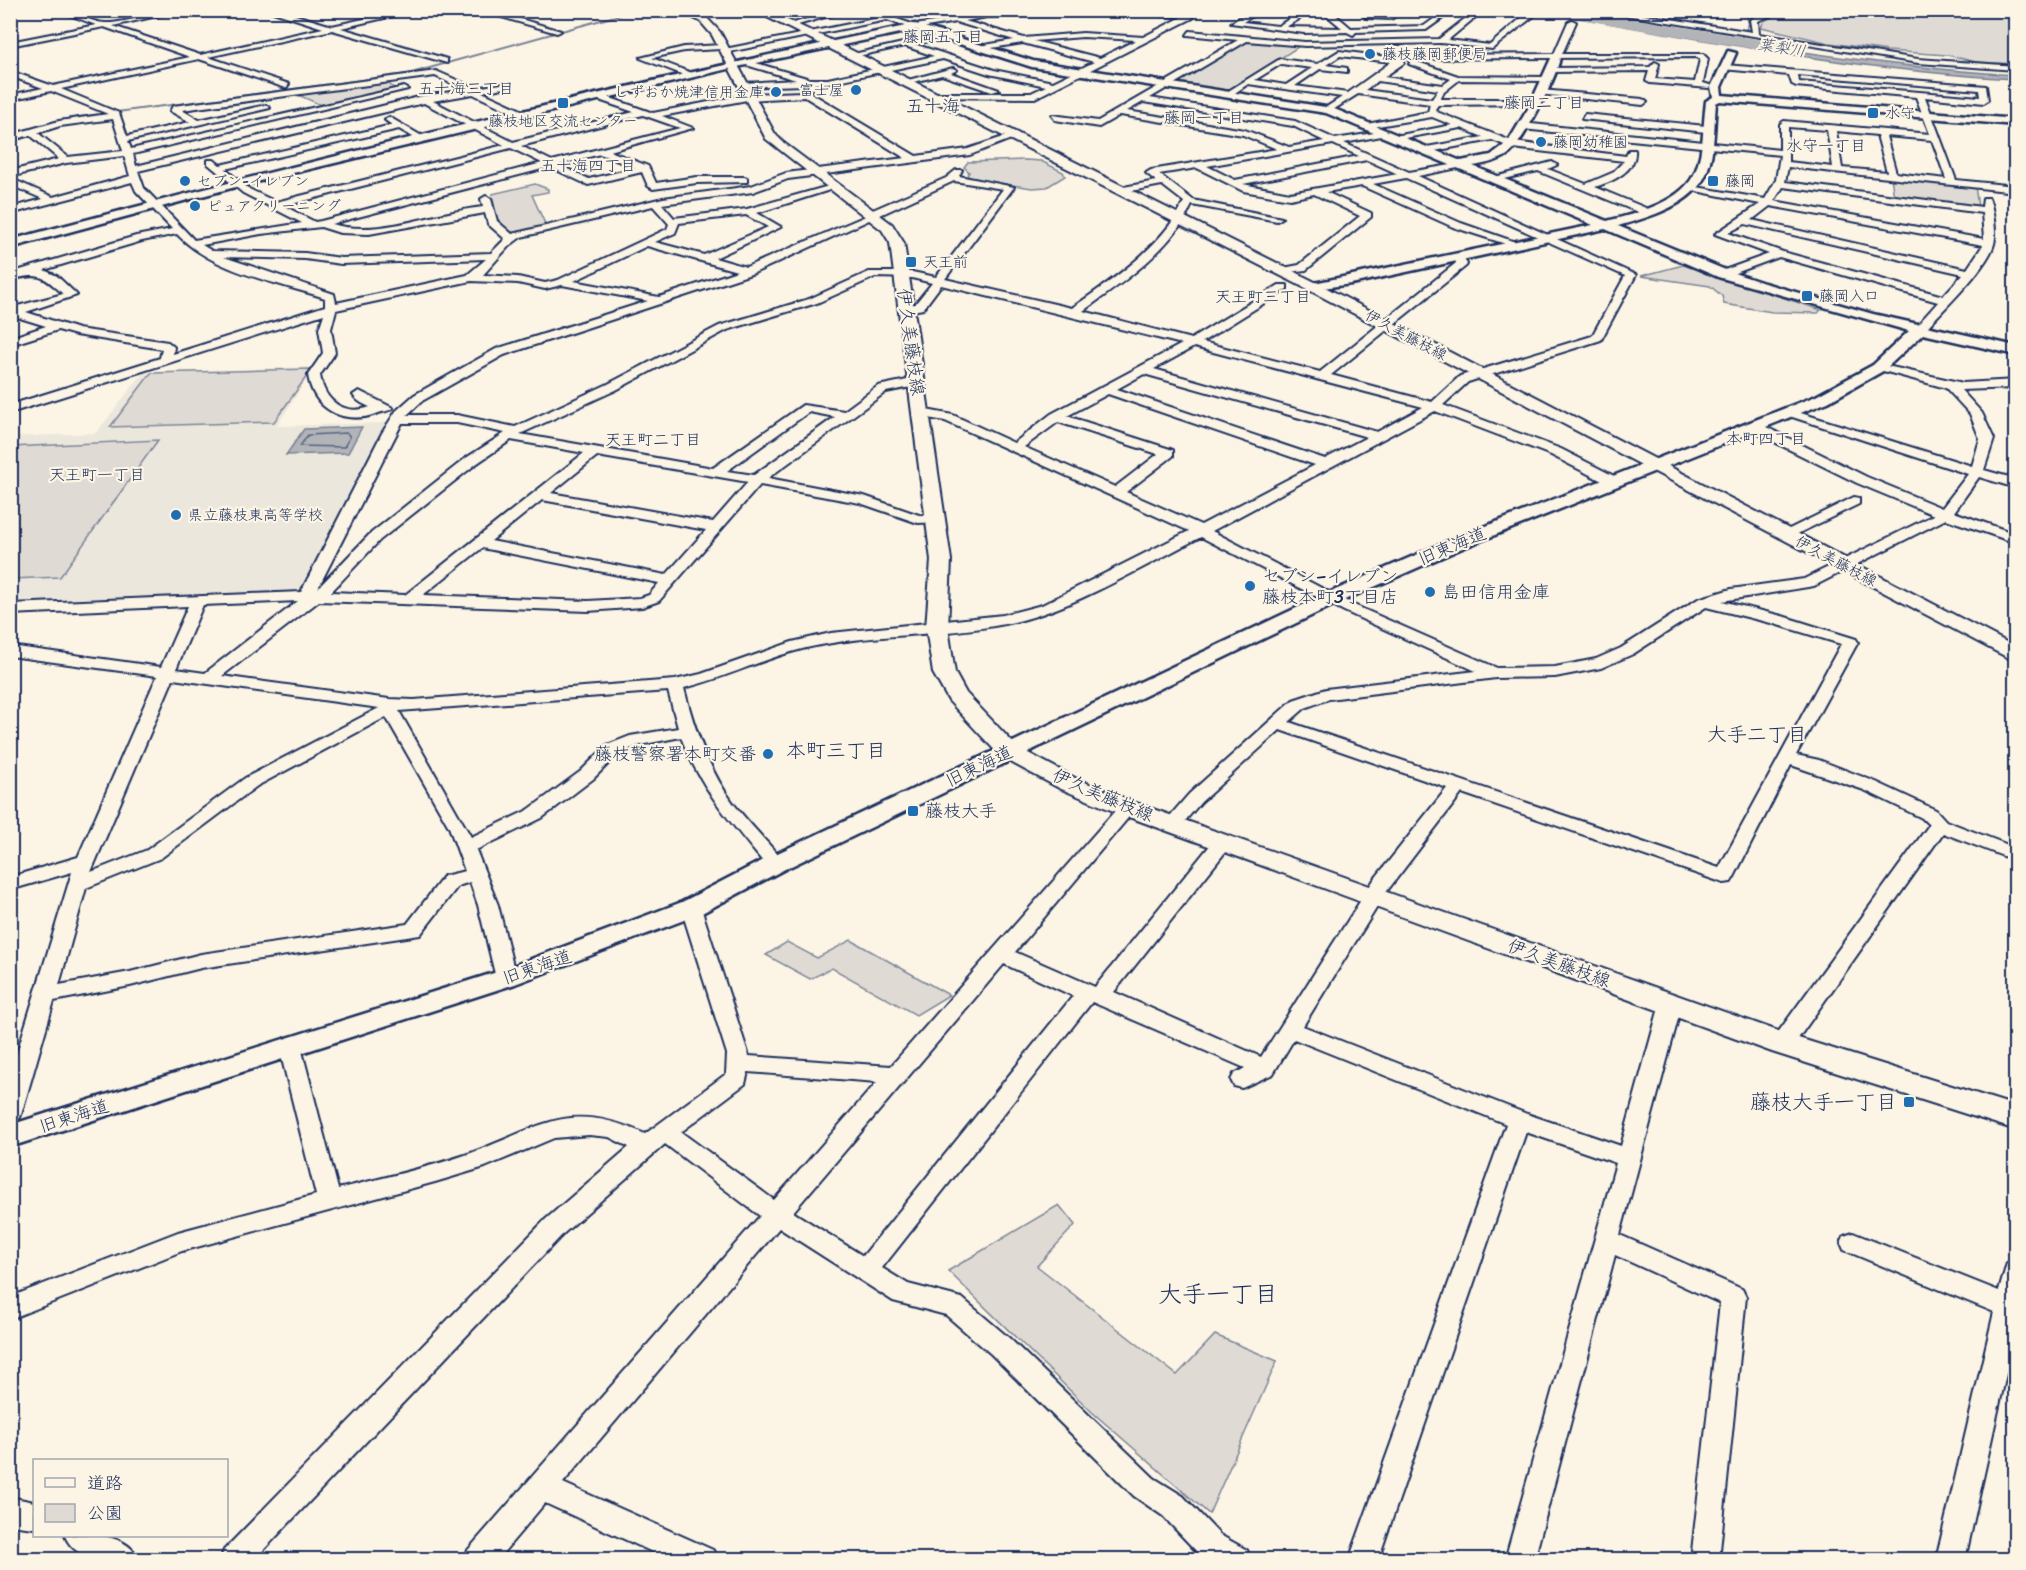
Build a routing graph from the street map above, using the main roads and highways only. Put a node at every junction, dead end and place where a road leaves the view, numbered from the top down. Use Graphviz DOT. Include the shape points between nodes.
graph roads {
  1 [pos="679,10"];
  2 [pos="757,10"];
  3 [pos="2016,656"];
  4 [pos="2016,1118"];
  1 -- 4 [label="main road, 伊久美藤枝線" via="704,19 716,34 770,136 873,215 897,243 936,519 940,560 937,628 944,673 957,696 1009,752 1067,783 1127,808 1782,1044"];
  2 -- 3 [label="main road, 伊久美藤枝線" via="810,33 1314,287"];
}
